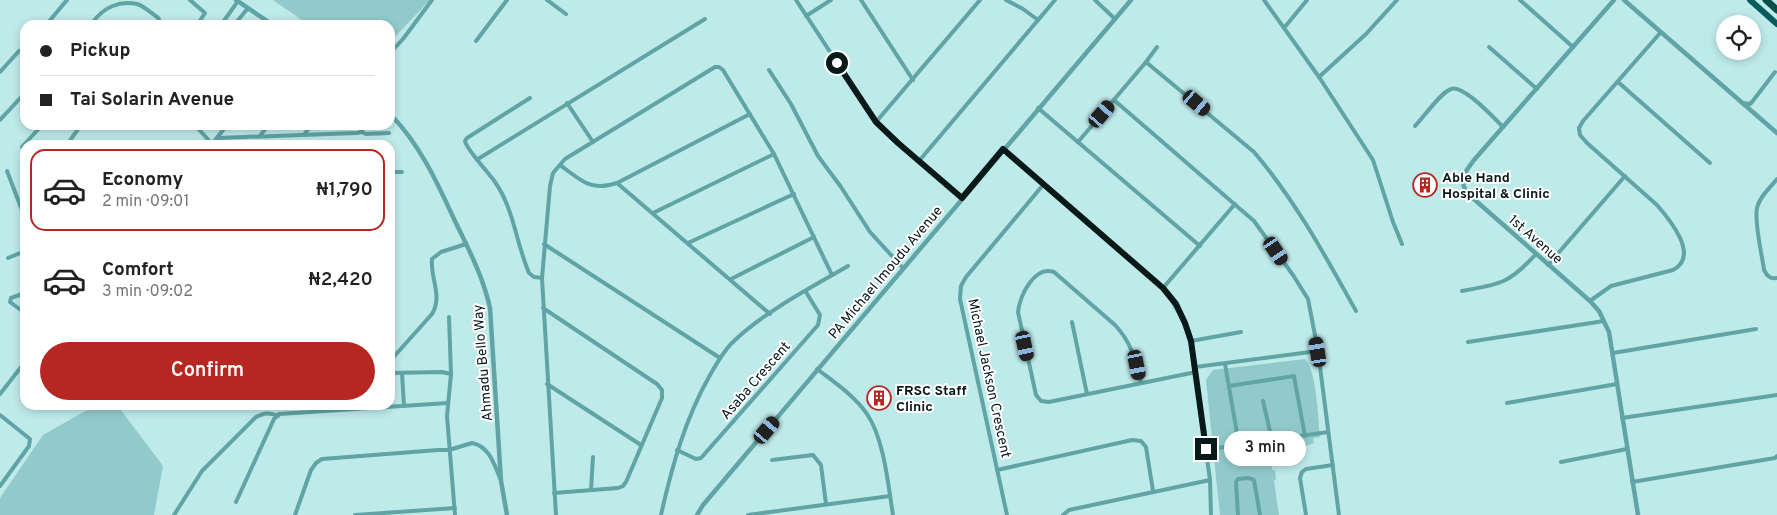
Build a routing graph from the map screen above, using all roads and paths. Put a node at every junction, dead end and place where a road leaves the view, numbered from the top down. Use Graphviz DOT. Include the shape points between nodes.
graph roads {
  1 [pos="67,0"];
  2 [pos="190,0"];
  3 [pos="432,0"];
  4 [pos="506,0"];
  5 [pos="547,0"];
  6 [pos="796,0"];
  7 [pos="832,0"];
  8 [pos="861,0"];
  9 [pos="980,0"];
  10 [pos="1006,0"];
  11 [pos="1055,0"];
  12 [pos="1095,0"];
  13 [pos="1131,0"];
  14 [pos="1264,0"];
  15 [pos="1307,0"];
  16 [pos="1397,0"];
  17 [pos="1520,0"];
  18 [pos="1614,0"];
  19 [pos="1624,0"];
  20 [pos="1750,0"];
  21 [pos="1766,0"];
  22 [pos="237,1"];
  23 [pos="248,8"];
  24 [pos="1777,10"];
  25 [pos="566,14"];
  26 [pos="806,16"];
  27 [pos="227,17"];
  28 [pos="705,19"];
  29 [pos="1115,19"];
  30 [pos="50,20"];
  31 [pos="95,20"];
  32 [pos="158,20"];
  33 [pos="200,20"];
  34 [pos="225,20"];
  35 [pos="230,20"];
  36 [pos="238,20"];
  37 [pos="266,20"];
  38 [pos="1038,20"];
  39 [pos="1777,24"];
  40 [pos="1284,28"];
  41 [pos="1661,32"];
  42 [pos="476,41"];
  43 [pos="1157,47"];
  44 [pos="1573,47"];
  45 [pos="395,48"];
  46 [pos="1489,48"];
  47 [pos="20,51"];
  48 [pos="1146,62"];
  49 [pos="769,70"];
  50 [pos="0,72"];
  51 [pos="1776,72"];
  52 [pos="1318,77"];
  53 [pos="912,80"];
  54 [pos="1618,82"];
  55 [pos="1537,89"];
  56 [pos="20,98"];
  57 [pos="530,98"];
  58 [pos="1114,100"];
  59 [pos="567,103"];
  60 [pos="1743,103"];
  61 [pos="1038,108"];
  62 [pos="750,114"];
  63 [pos="0,120"];
  64 [pos="395,120"];
  65 [pos="876,122"];
  66 [pos="1415,126"];
  67 [pos="1503,127"];
  68 [pos="37,130"];
  69 [pos="200,130"];
  70 [pos="223,130"];
  71 [pos="264,130"];
  72 [pos="308,130"];
  73 [pos="361,132"];
  74 [pos="389,133"];
  75 [pos="1777,133"];
  76 [pos="304,135"];
  77 [pos="260,136"];
  78 [pos="217,138"];
  79 [pos="28,140"];
  80 [pos="209,140"];
  81 [pos="593,142"];
  82 [pos="1078,142"];
  83 [pos="1003,149"];
  84 [pos="774,154"];
  85 [pos="478,160"];
  86 [pos="919,162"];
  87 [pos="1710,163"];
  88 [pos="560,165"];
  89 [pos="7,172"];
  90 [pos="395,172"];
  91 [pos="402,172"];
  92 [pos="1625,176"];
  93 [pos="1777,180"];
  94 [pos="617,184"];
  95 [pos="1043,185"];
  96 [pos="794,194"];
  97 [pos="962,198"];
  98 [pos="1235,204"];
  99 [pos="20,205"];
  100 [pos="653,213"];
  101 [pos="814,237"];
  102 [pos="466,244"];
  103 [pos="544,244"];
  104 [pos="688,244"];
  105 [pos="1402,244"];
  106 [pos="1200,246"];
  107 [pos="20,254"];
  108 [pos="1536,254"];
  109 [pos="8,258"];
  110 [pos="1548,265"];
  111 [pos="848,266"];
  112 [pos="903,268"];
  113 [pos="832,276"];
  114 [pos="542,278"];
  115 [pos="1777,278"];
  116 [pos="731,280"];
  117 [pos="1163,288"];
  118 [pos="1462,291"];
  119 [pos="806,292"];
  120 [pos="20,295"];
  121 [pos="1590,301"];
  122 [pos="543,308"];
  123 [pos="20,309"];
  124 [pos="1356,311"];
  125 [pos="770,314"];
  126 [pos="450,317"];
  127 [pos="1604,321"];
  128 [pos="1072,322"];
  129 [pos="1756,329"];
  130 [pos="1241,332"];
  131 [pos="1191,341"];
  132 [pos="1468,342"];
  133 [pos="1318,352"];
  134 [pos="1613,353"];
  135 [pos="395,355"];
  136 [pos="720,358"];
  137 [pos="1225,364"];
  138 [pos="20,368"];
  139 [pos="817,369"];
  140 [pos="1195,370"];
  141 [pos="395,373"];
  142 [pos="402,373"];
  143 [pos="451,374"];
  144 [pos="1141,383"];
  145 [pos="547,384"];
  146 [pos="1617,384"];
  147 [pos="1229,386"];
  148 [pos="0,394"];
  149 [pos="1087,394"];
  150 [pos="1777,395"];
  151 [pos="1263,401"];
  152 [pos="448,403"];
  153 [pos="1507,403"];
  154 [pos="395,406"];
  155 [pos="404,406"];
  156 [pos="326,410"];
  157 [pos="296,412"];
  158 [pos="0,415"];
  159 [pos="278,416"];
  160 [pos="1622,418"];
  161 [pos="1328,432"];
  162 [pos="1305,436"];
  163 [pos="1272,440"];
  164 [pos="641,445"];
  165 [pos="1239,445"];
  166 [pos="1218,448"];
  167 [pos="1627,449"];
  168 [pos="450,450"];
  169 [pos="677,450"];
  170 [pos="1777,456"];
  171 [pos="593,457"];
  172 [pos="772,460"];
  173 [pos="1561,462"];
  174 [pos="1333,465"];
  175 [pos="997,470"];
  176 [pos="1210,480"];
  177 [pos="501,481"];
  178 [pos="1632,482"];
  179 [pos="0,486"];
  180 [pos="591,490"];
  181 [pos="1153,491"];
  182 [pos="554,493"];
  183 [pos="890,496"];
  184 [pos="236,502"];
  185 [pos="826,504"];
  186 [pos="455,508"];
  187 [pos="795,509"];
  188 [pos="174,515"];
  189 [pos="295,515"];
  190 [pos="355,515"];
  191 [pos="455,515"];
  192 [pos="507,515"];
  193 [pos="556,515"];
  194 [pos="661,515"];
  195 [pos="697,515"];
  196 [pos="748,515"];
  197 [pos="796,515"];
  198 [pos="894,515"];
  199 [pos="1007,515"];
  200 [pos="1063,515"];
  201 [pos="1211,515"];
  202 [pos="1238,515"];
  203 [pos="1260,515"];
  204 [pos="1306,515"];
  205 [pos="1339,515"];
  206 [pos="1638,515"];
  1 -- 30 [label="street"];
  2 -- 33 [label="street" via="205,13"];
  3 -- 45 [label="street"];
  4 -- 42 [label="street"];
  5 -- 25 [label="street"];
  6 -- 26 [label="street"];
  7 -- 26 [label="street"];
  8 -- 53 [label="street"];
  9 -- 53 [label="street"];
  10 -- 38 [label="street"];
  11 -- 38 [label="street"];
  12 -- 29 [label="street"];
  13 -- 29 [label="street, PA Michael Imoudu Avenue"];
  14 -- 40 [label="street"];
  15 -- 40 [label="street"];
  16 -- 52 [label="street" via="1366,34"];
  17 -- 44 [label="street"];
  18 -- 44 [label="street, 1st Avenue"];
  19 -- 41 [label="street"];
  20 -- 39 [label="highway"];
  21 -- 24 [label="highway"];
  22 -- 23 [label="street"];
  22 -- 27 [label="street"];
  23 -- 36 [label="street"];
  23 -- 37 [label="street"];
  26 -- 65 [label="street"];
  27 -- 34 [label="street"];
  27 -- 35 [label="street"];
  28 -- 59 [label="street"];
  29 -- 61 [label="street, PA Michael Imoudu Avenue"];
  31 -- 32 [label="street" via="110,5 127,3 141,6"];
  38 -- 86 [label="street"];
  40 -- 52 [label="street"];
  41 -- 54 [label="street"];
  41 -- 60 [label="street"];
  43 -- 48 [label="street"];
  44 -- 55 [label="street, 1st Avenue"];
  46 -- 55 [label="street"];
  47 -- 50 [label="street"];
  48 -- 58 [label="street"];
  48 -- 124 [label="street" via="1254,152 1266,166 1319,245"];
  49 -- 112 [label="street" via="818,156 870,232"];
  51 -- 60 [label="street" via="1750,104"];
  52 -- 105 [label="street" via="1373,160"];
  53 -- 65 [label="street"];
  54 -- 87 [label="street"];
  54 -- 92 [label="street" via="1578,128 1587,143"];
  55 -- 67 [label="street, 1st Avenue"];
  56 -- 63 [label="street"];
  57 -- 85 [label="street" via="464,141"];
  58 -- 82 [label="street"];
  58 -- 98 [label="street"];
  59 -- 81 [label="street"];
  59 -- 85 [label="street"];
  60 -- 75 [label="street"];
  61 -- 82 [label="street"];
  61 -- 83 [label="street, PA Michael Imoudu Avenue"];
  62 -- 81 [label="street" via="723,70 715,67"];
  62 -- 84 [label="street"];
  62 -- 94 [label="street"];
  64 -- 102 [label="street, Ahmadu Bello Way" via="436,180"];
  65 -- 86 [label="street"];
  66 -- 67 [label="street" via="1443,95 1456,88 1470,96"];
  67 -- 108 [label="street, 1st Avenue" via="1467,170 1462,185"];
  68 -- 79 [label="street"];
  69 -- 80 [label="street"];
  70 -- 78 [label="street"];
  71 -- 77 [label="street"];
  72 -- 76 [label="street"];
  73 -- 74 [label="street"];
  73 -- 76 [label="street"];
  76 -- 77 [label="street"];
  77 -- 78 [label="street"];
  81 -- 88 [label="street"];
  82 -- 106 [label="street"];
  83 -- 95 [label="street"];
  83 -- 97 [label="street, PA Michael Imoudu Avenue"];
  84 -- 96 [label="street"];
  84 -- 100 [label="street"];
  85 -- 114 [label="street" via="503,194 530,273"];
  86 -- 97 [label="street"];
  88 -- 94 [label="street" via="593,186 600,188"];
  88 -- 103 [label="street" via="553,173 550,186"];
  89 -- 99 [label="street"];
  90 -- 91 [label="street"];
  92 -- 110 [label="street"];
  92 -- 121 [label="street" via="1667,216 1682,244 1684,259 1673,270 1611,286"];
  93 -- 115 [label="street" via="1757,207 1756,218 1764,270 1767,276"];
  94 -- 100 [label="street"];
  95 -- 117 [label="street"];
  95 -- 175 [label="street, Michael Jackson Crescent" via="961,286 960,299 969,346"];
  96 -- 101 [label="street"];
  96 -- 104 [label="street"];
  97 -- 112 [label="street, PA Michael Imoudu Avenue"];
  98 -- 106 [label="street"];
  98 -- 133 [label="street" via="1267,237 1308,299"];
  100 -- 104 [label="street"];
  101 -- 113 [label="street"];
  101 -- 116 [label="street"];
  102 -- 135 [label="street" via="441,252 432,259 437,307"];
  102 -- 177 [label="street, Ahmadu Bello Way" via="485,287 490,308"];
  103 -- 114 [label="street"];
  103 -- 136 [label="street"];
  104 -- 116 [label="street"];
  106 -- 117 [label="street"];
  107 -- 109 [label="street"];
  108 -- 110 [label="street, 1st Avenue"];
  108 -- 118 [label="street" via="1506,281"];
  110 -- 121 [label="street, 1st Avenue"];
  111 -- 113 [label="street"];
  112 -- 139 [label="street, PA Michael Imoudu Avenue"];
  113 -- 119 [label="street"];
  114 -- 122 [label="street"];
  116 -- 125 [label="street"];
  117 -- 131 [label="street" via="1176,304"];
  119 -- 125 [label="street"];
  119 -- 169 [label="street, Asaba Crescent" via="820,315 818,325 701,458 696,459"];
  120 -- 123 [label="street" via="11,298 10,302"];
  121 -- 127 [label="street, 1st Avenue"];
  122 -- 145 [label="street"];
  122 -- 164 [label="street" via="662,390 662,398"];
  125 -- 136 [label="street" via="732,342"];
  126 -- 143 [label="street"];
  127 -- 132 [label="street"];
  127 -- 134 [label="street, 1st Avenue"];
  128 -- 149 [label="street"];
  129 -- 134 [label="street"];
  130 -- 131 [label="street"];
  131 -- 140 [label="street"];
  133 -- 137 [label="street"];
  133 -- 161 [label="street"];
  134 -- 146 [label="street, 1st Avenue"];
  136 -- 169 [label="street" via="692,410"];
  137 -- 140 [label="street"];
  137 -- 147 [label="street"];
  138 -- 148 [label="street"];
  139 -- 183 [label="street" via="866,412 879,438"];
  139 -- 195 [label="street, PA Michael Imoudu Avenue"];
  140 -- 144 [label="street"];
  140 -- 176 [label="street"];
  141 -- 142 [label="street"];
  142 -- 143 [label="street"];
  142 -- 155 [label="street"];
  143 -- 152 [label="street"];
  144 -- 149 [label="street"];
  144 -- 149 [label="street" via="1132,349 1124,334 1054,272 1042,271 1024,292 1018,312 1036,395 1041,401 1049,402"];
  145 -- 164 [label="street"];
  145 -- 182 [label="street"];
  146 -- 153 [label="street"];
  146 -- 160 [label="street, 1st Avenue"];
  147 -- 162 [label="street" via="1294,376"];
  147 -- 165 [label="street"];
  150 -- 160 [label="street"];
  151 -- 163 [label="street"];
  152 -- 155 [label="street"];
  152 -- 168 [label="street"];
  154 -- 155 [label="street"];
  156 -- 157 [label="street"];
  157 -- 159 [label="street"];
  158 -- 179 [label="street" via="30,440"];
  159 -- 184 [label="street"];
  159 -- 188 [label="street" via="264,413 256,417 202,471"];
  160 -- 167 [label="street, 1st Avenue"];
  161 -- 162 [label="street"];
  161 -- 174 [label="street"];
  162 -- 163 [label="street"];
  163 -- 165 [label="street"];
  164 -- 180 [label="street" via="623,486"];
  165 -- 166 [label="street"];
  167 -- 173 [label="street"];
  167 -- 178 [label="street, 1st Avenue"];
  168 -- 177 [label="street" via="472,443 483,447"];
  168 -- 186 [label="street"];
  168 -- 189 [label="street" via="319,460"];
  169 -- 194 [label="street"];
  170 -- 178 [label="street"];
  171 -- 180 [label="street"];
  172 -- 185 [label="street" via="813,455 818,458"];
  174 -- 204 [label="street" via="1302,472 1300,478"];
  174 -- 205 [label="street"];
  175 -- 181 [label="street" via="1132,440 1141,441 1146,447"];
  175 -- 199 [label="street, Michael Jackson Crescent"];
  176 -- 181 [label="street"];
  176 -- 201 [label="street"];
  177 -- 192 [label="street, Ahmadu Bello Way"];
  178 -- 206 [label="street, 1st Avenue"];
  180 -- 182 [label="street"];
  181 -- 200 [label="street" via="1069,510"];
  182 -- 193 [label="street"];
  183 -- 185 [label="street"];
  183 -- 198 [label="street"];
  185 -- 187 [label="street"];
  186 -- 190 [label="street"];
  186 -- 191 [label="street"];
  187 -- 196 [label="street"];
  187 -- 197 [label="street"];
  202 -- 203 [label="street" via="1236,482 1249,478 1254,480"];
}
